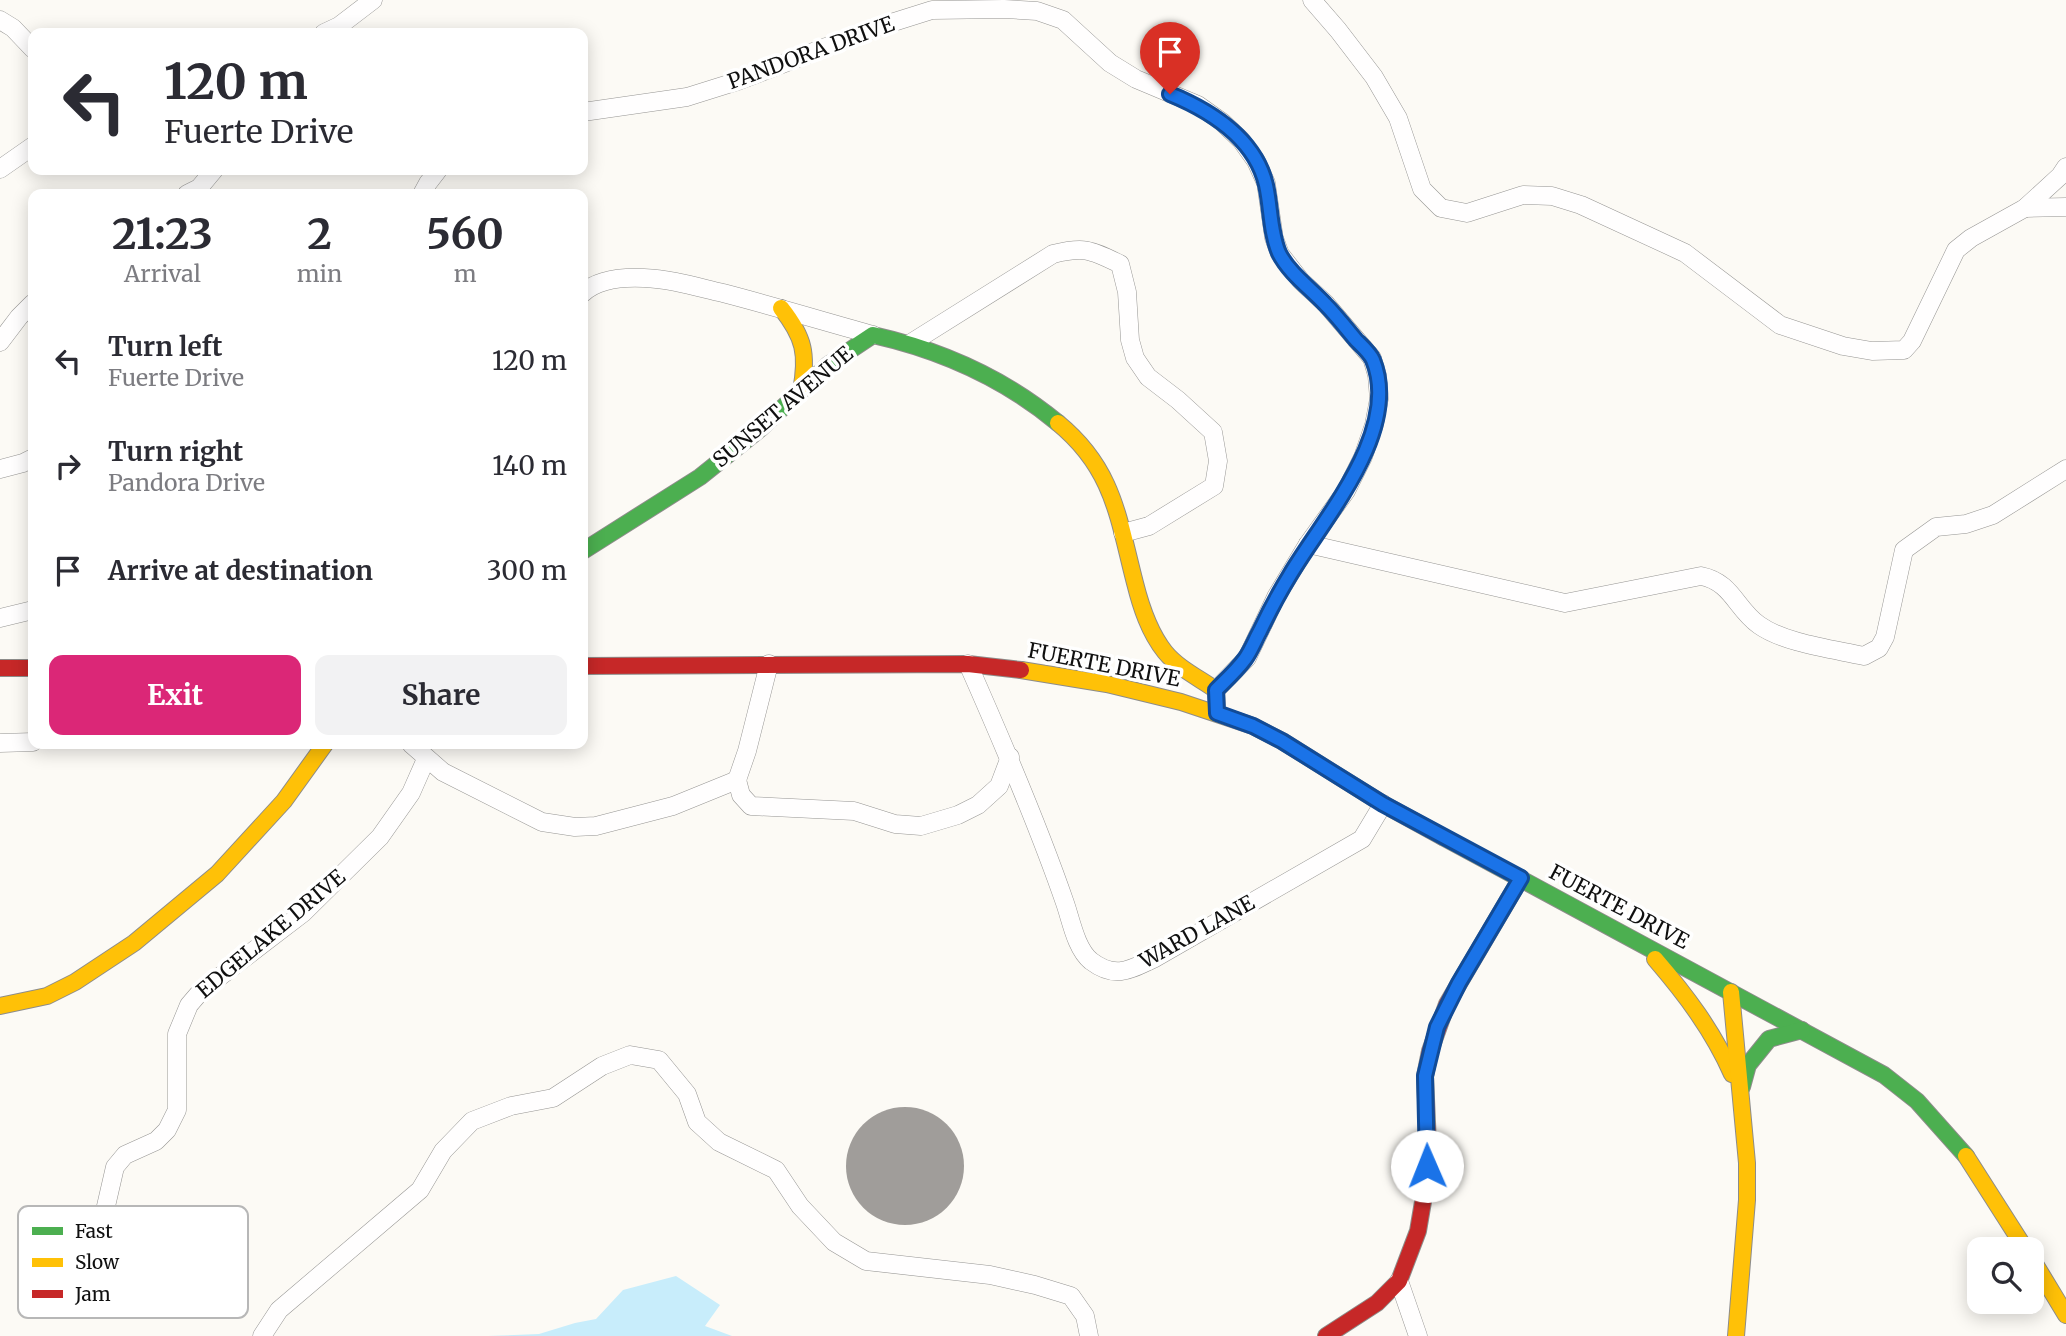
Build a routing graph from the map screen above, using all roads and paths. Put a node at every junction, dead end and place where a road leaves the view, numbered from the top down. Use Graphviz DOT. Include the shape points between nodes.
graph roads {
  1 [pos="373,0"];
  2 [pos="1312,0"];
  3 [pos="0,20"];
  4 [pos="335,28"];
  5 [pos="28,44"];
  6 [pos="588,110"];
  7 [pos="28,149"];
  8 [pos="2066,167"];
  9 [pos="0,169"];
  10 [pos="210,175"];
  11 [pos="197,189"];
  12 [pos="2066,206"];
  13 [pos="2025,208"];
  14 [pos="588,290"];
  15 [pos="28,308"];
  16 [pos="781,308"];
  17 [pos="873,335"];
  18 [pos="0,342"];
  19 [pos="911,344"];
  20 [pos="801,391"];
  21 [pos="28,460"];
  22 [pos="0,469"];
  23 [pos="2066,469"];
  24 [pos="1123,533"];
  25 [pos="1308,544"];
  26 [pos="588,548"];
  27 [pos="28,611"];
  28 [pos="0,618"];
  29 [pos="769,664"];
  30 [pos="968,664"];
  31 [pos="588,666"];
  32 [pos="0,668"];
  33 [pos="28,668"];
  34 [pos="1216,690"];
  35 [pos="1217,713"];
  36 [pos="28,742"];
  37 [pos="0,743"];
  38 [pos="321,749"];
  39 [pos="416,749"];
  40 [pos="1010,757"];
  41 [pos="426,759"];
  42 [pos="737,780"];
  43 [pos="1383,804"];
  44 [pos="1521,878"];
  45 [pos="1640,943"];
  46 [pos="1731,992"];
  47 [pos="0,1006"];
  48 [pos="1802,1030"];
  49 [pos="1740,1095"];
  50 [pos="106,1206"];
  51 [pos="2018,1237"];
  52 [pos="2044,1279"];
  53 [pos="1399,1281"];
  54 [pos="2066,1315"];
  55 [pos="262,1336"];
  56 [pos="1089,1336"];
  57 [pos="1326,1336"];
  58 [pos="1418,1336"];
  59 [pos="1735,1336"];
  1 -- 4 [label="street"];
  2 -- 13 [label="street" via="1374,77 1398,118 1422,189 1441,208 1467,213 1523,195 1552,196 1581,205 1685,253 1780,326 1843,346 1904,350 1956,250"];
  3 -- 5 [label="street"];
  6 -- 25 [label="street, PANDORA DRIVE" via="687,96 932,10 1037,11 1063,20 1110,63 1198,105 1241,140 1266,183 1280,254 1372,358 1379,400 1363,457 1346,491"];
  7 -- 9 [label="street"];
  8 -- 13 [label="street"];
  10 -- 11 [label="street"];
  12 -- 13 [label="street"];
  14 -- 16 [label="street" via="615,279 645,278 675,281"];
  15 -- 18 [label="street"];
  16 -- 17 [label="street"];
  16 -- 20 [label="main road" via="804,342"];
  17 -- 19 [label="main road, SUNSET AVENUE"];
  17 -- 20 [label="main road, SUNSET AVENUE" via="828,365"];
  19 -- 24 [label="main road, SUNSET AVENUE" via="967,366 1064,426 1100,470"];
  19 -- 24 [label="street" via="1053,254 1089,249 1120,264 1135,358 1148,377 1213,432 1218,461 1214,486 1149,526"];
  20 -- 26 [label="main road, SUNSET AVENUE" via="700,477"];
  21 -- 22 [label="street"];
  23 -- 25 [label="street" via="1993,515 1936,527 1904,551 1885,637 1879,648 1864,656 1776,636 1756,623 1715,579 1702,576 1565,603"];
  24 -- 34 [label="main road, SUNSET AVENUE" via="1152,632 1165,652"];
  25 -- 34 [label="street, PANDORA DRIVE" via="1247,658"];
  27 -- 28 [label="street"];
  29 -- 30 [label="main road, FUERTE DRIVE"];
  29 -- 31 [label="main road, FUERTE DRIVE"];
  29 -- 42 [label="street"];
  30 -- 35 [label="main road, FUERTE DRIVE" via="1107,684"];
  30 -- 40 [label="street, WARD LANE"];
  32 -- 33 [label="main road"];
  34 -- 35 [label="main road"];
  35 -- 43 [label="main road, FUERTE DRIVE" via="1282,741"];
  36 -- 37 [label="street"];
  38 -- 47 [label="main road" via="284,801 217,874 134,943 47,996"];
  39 -- 41 [label="street"];
  40 -- 42 [label="street" via="999,786 978,805 921,826 895,824 854,811 751,806 741,795"];
  40 -- 43 [label="street, WARD LANE" via="1079,945 1090,960 1114,972 1155,958 1362,839"];
  41 -- 42 [label="street" via="542,822 575,827 673,806"];
  41 -- 50 [label="street, EDGELAKE DRIVE" via="411,793 380,837 303,913 189,1005 177,1034 177,1110 156,1141 125,1155 115,1167"];
  43 -- 44 [label="main road, FUERTE DRIVE"];
  44 -- 45 [label="main road, FUERTE DRIVE"];
  44 -- 53 [label="main road" via="1453,993 1434,1039 1425,1076 1425,1190 1418,1230"];
  45 -- 46 [label="main road, FUERTE DRIVE"];
  45 -- 49 [label="main road" via="1709,1026"];
  46 -- 48 [label="main road, FUERTE DRIVE"];
  46 -- 49 [label="main road"];
  48 -- 49 [label="main road" via="1769,1039 1748,1065"];
  48 -- 51 [label="main road, FUERTE DRIVE" via="1884,1075 1917,1101 1965,1154"];
  49 -- 59 [label="main road" via="1747,1200"];
  52 -- 54 [label="main road"];
  53 -- 57 [label="main road" via="1377,1303"];
  53 -- 58 [label="street"];
  55 -- 56 [label="street" via="279,1310 420,1190 443,1151 472,1121 511,1105 552,1098 602,1066 630,1055 659,1060 687,1094 698,1122 719,1142 776,1170 800,1206 834,1242 866,1261 990,1275 1071,1296 1085,1316"];
}
